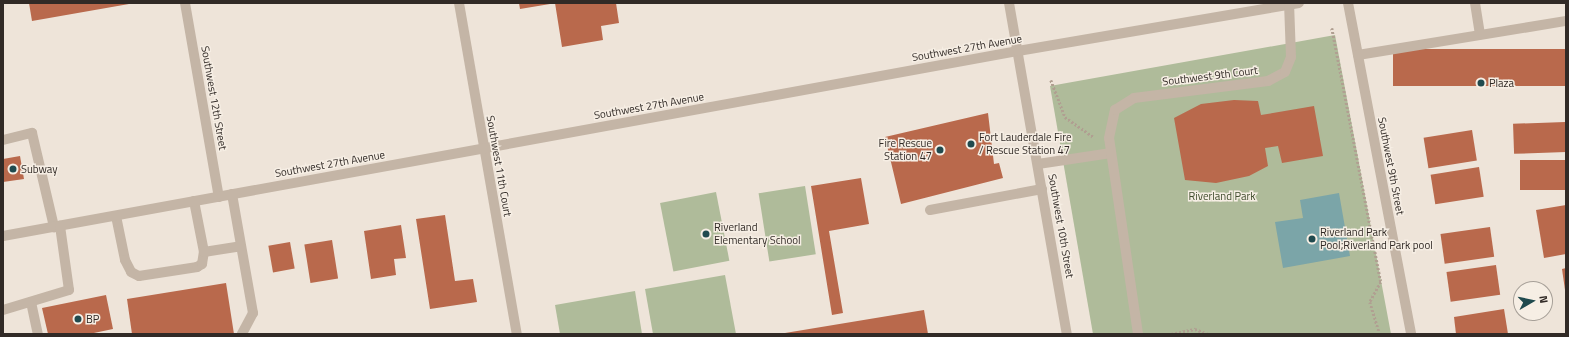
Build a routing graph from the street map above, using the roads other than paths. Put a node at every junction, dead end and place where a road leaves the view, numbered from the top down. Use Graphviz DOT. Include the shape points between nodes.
graph roads {
  1 [pos="185,3"];
  2 [pos="459,3"];
  3 [pos="1009,3"];
  4 [pos="1348,3"];
  5 [pos="1475,3"];
  6 [pos="1292,4"];
  7 [pos="1566,21"];
  8 [pos="1480,35"];
  9 [pos="1018,51"];
  10 [pos="1358,55"];
  11 [pos="3,140"];
  12 [pos="484,148"];
  13 [pos="1111,152"];
  14 [pos="1038,164"];
  15 [pos="1042,189"];
  16 [pos="232,194"];
  17 [pos="219,196"];
  18 [pos="194,201"];
  19 [pos="930,210"];
  20 [pos="116,216"];
  21 [pos="57,226"];
  22 [pos="3,236"];
  23 [pos="241,246"];
  24 [pos="204,252"];
  25 [pos="31,302"];
  26 [pos="3,310"];
  27 [pos="38,334"];
  28 [pos="242,334"];
  29 [pos="517,334"];
  30 [pos="1067,334"];
  31 [pos="1138,334"];
  32 [pos="1411,334"];
  1 -- 17 [label="street, Southwest 12th Street"];
  2 -- 12 [label="street, Southwest 11th Court"];
  3 -- 9 [label="street, Southwest 10th Street"];
  4 -- 10 [label="street, Southwest 9th Street"];
  5 -- 8 [label="street"];
  6 -- 9 [label="street, Southwest 27th Avenue"];
  6 -- 13 [label="street, Southwest 9th Court" via="1291,57 1285,72 1268,81 1134,98 1114,110 1109,138"];
  7 -- 8 [label="street"];
  8 -- 10 [label="street"];
  9 -- 12 [label="street, Southwest 27th Avenue"];
  9 -- 14 [label="street, Southwest 10th Street"];
  10 -- 32 [label="street, Southwest 9th Street"];
  11 -- 21 [label="street" via="32,133"];
  12 -- 16 [label="street, Southwest 27th Avenue"];
  12 -- 29 [label="street, Southwest 11th Court"];
  13 -- 14 [label="street"];
  13 -- 31 [label="street"];
  14 -- 15 [label="street, Southwest 10th Street"];
  15 -- 19 [label="street"];
  15 -- 30 [label="street, Southwest 10th Street"];
  16 -- 17 [label="street, Southwest 27th Avenue"];
  16 -- 23 [label="street"];
  17 -- 18 [label="street, Southwest 27th Avenue"];
  18 -- 20 [label="street, Southwest 27th Avenue"];
  18 -- 24 [label="street"];
  20 -- 21 [label="street, Southwest 27th Avenue"];
  20 -- 24 [label="street" via="125,260 131,272 139,276 197,267 202,264"];
  21 -- 22 [label="street, Southwest 27th Avenue"];
  21 -- 25 [label="street" via="69,290"];
  23 -- 24 [label="street"];
  23 -- 28 [label="street" via="253,313"];
  25 -- 26 [label="street"];
  25 -- 27 [label="street"];
}
